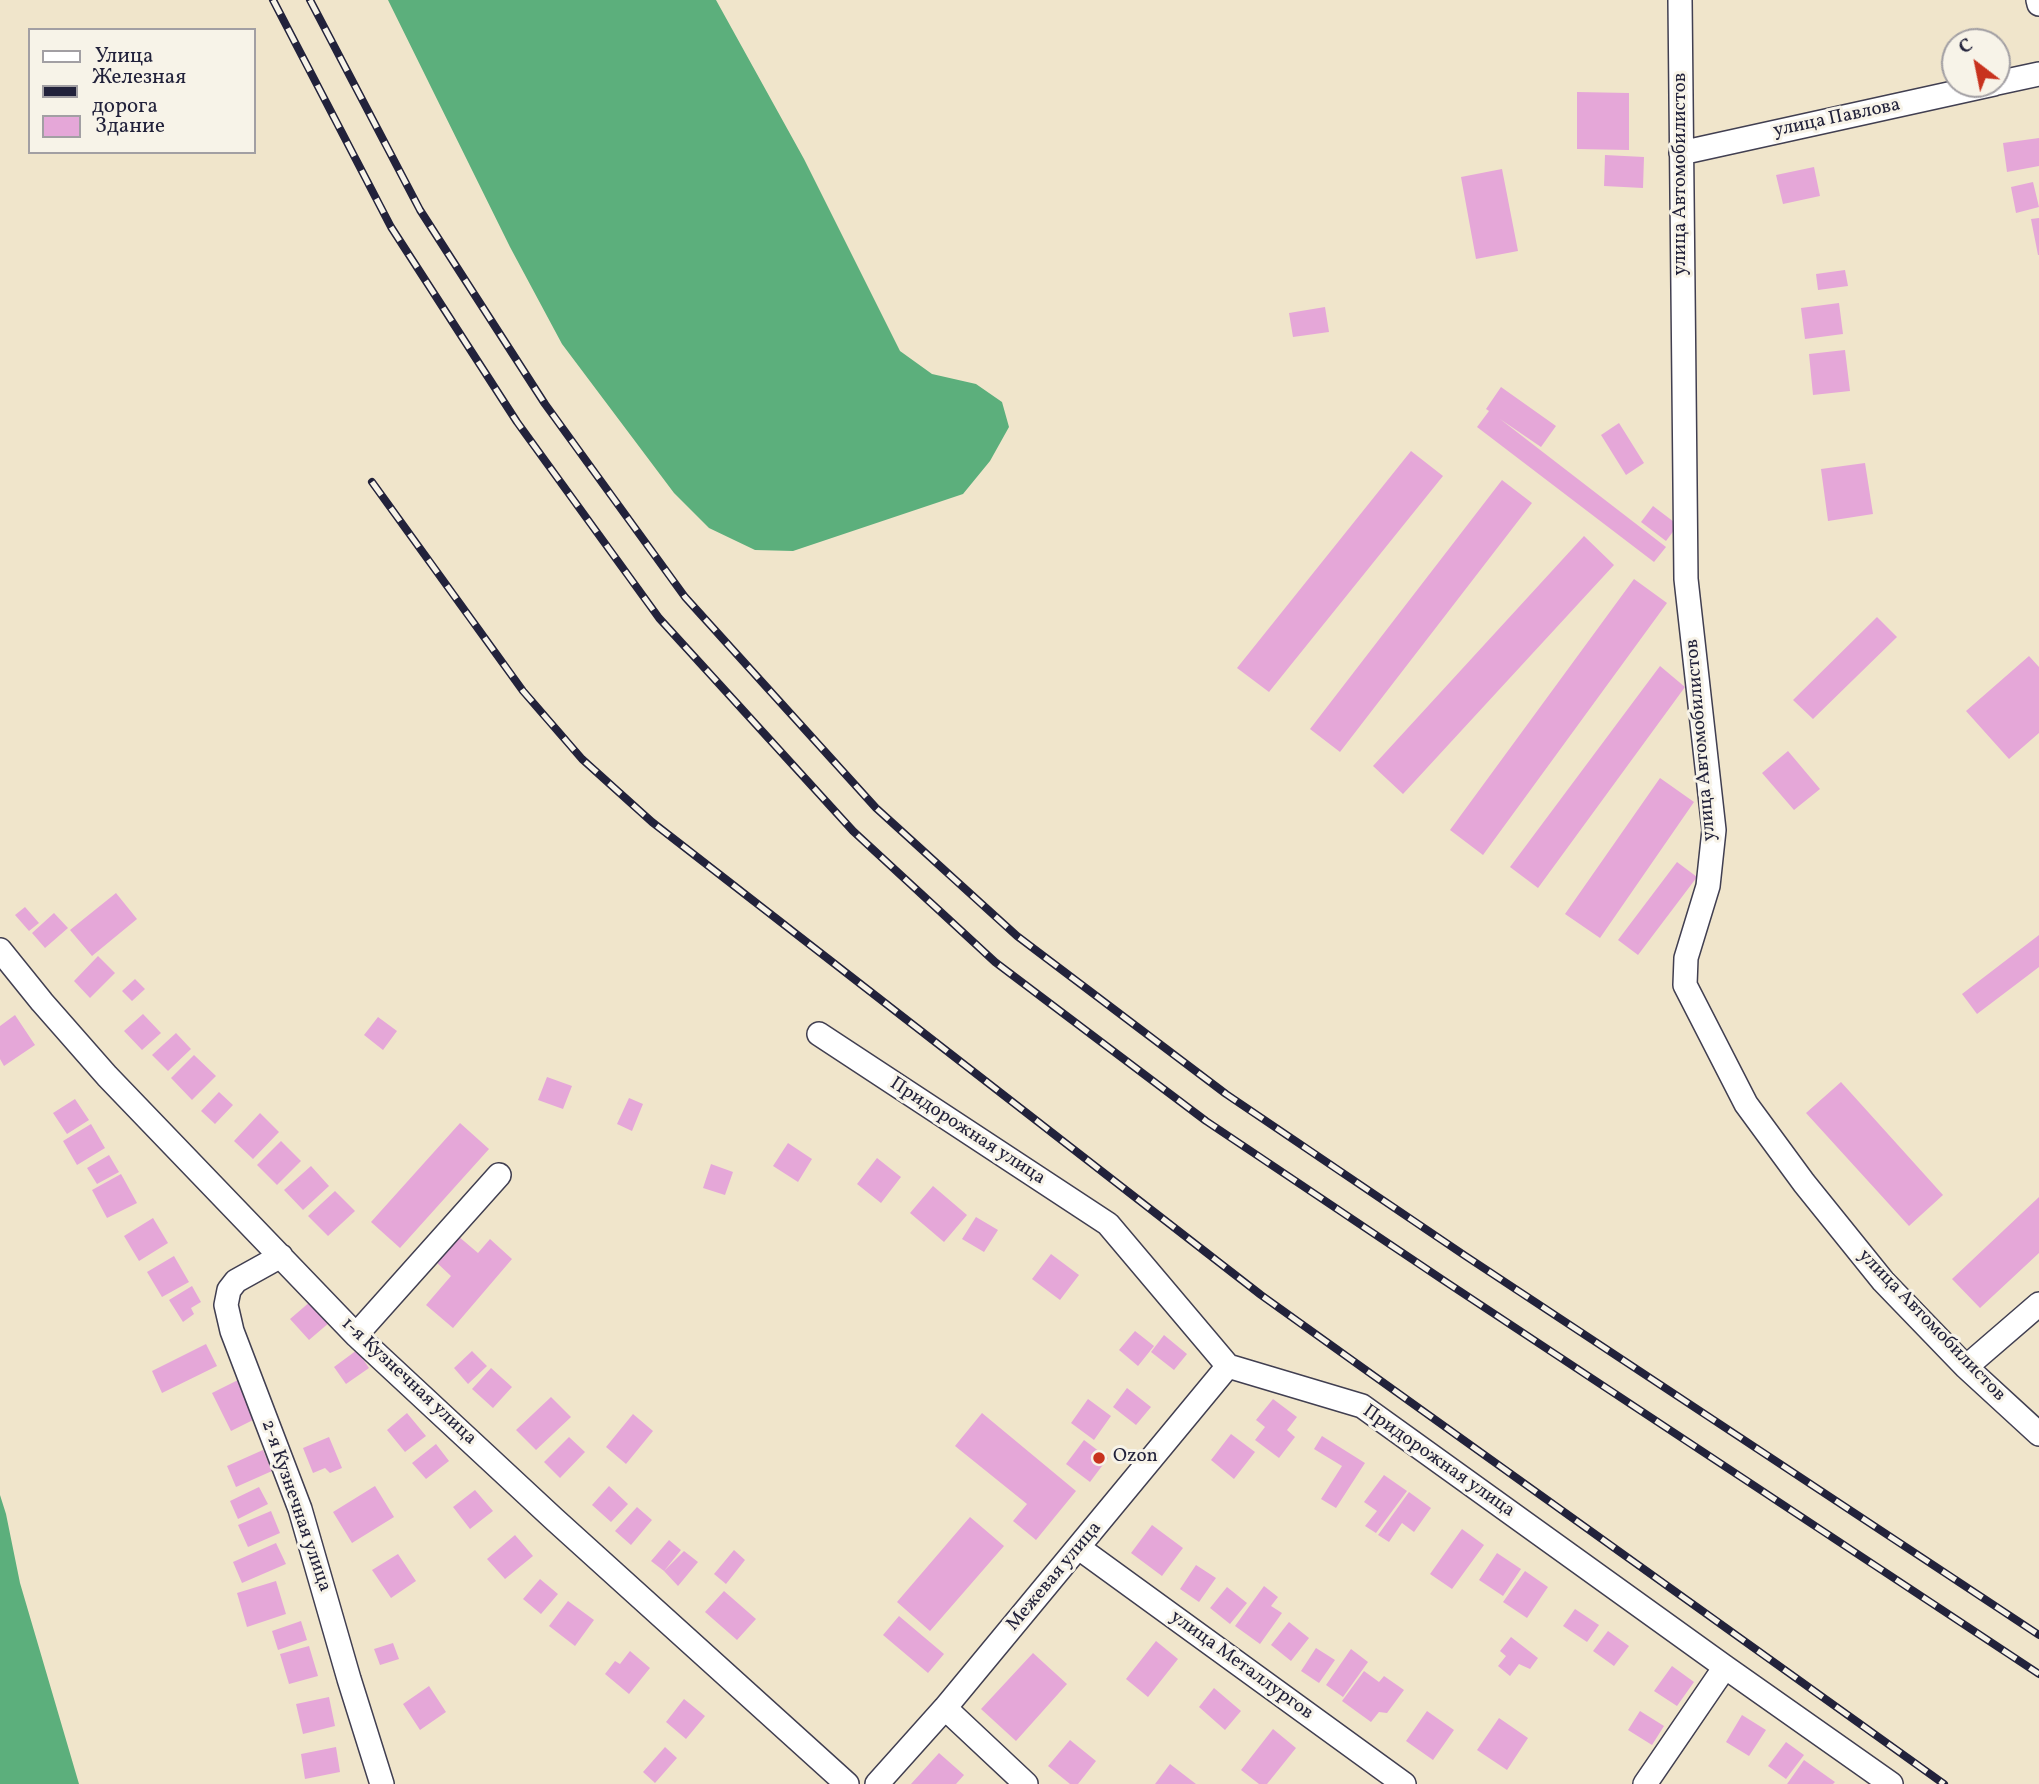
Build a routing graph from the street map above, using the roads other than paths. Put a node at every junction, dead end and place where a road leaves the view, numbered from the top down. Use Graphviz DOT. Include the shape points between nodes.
graph roads {
  1 [pos="1681,0"];
  2 [pos="2039,74"];
  3 [pos="2011,80"];
  4 [pos="1941,96"];
  5 [pos="1681,153"];
  6 [pos="0,950"];
  7 [pos="819,1034"];
  8 [pos="499,1175"];
  9 [pos="281,1256"];
  10 [pos="2039,1304"];
  11 [pos="356,1335"];
  12 [pos="1228,1366"];
  13 [pos="1966,1367"];
  14 [pos="2039,1434"];
  15 [pos="1079,1548"];
  16 [pos="1725,1667"];
  17 [pos="945,1708"];
  18 [pos="382,1784"];
  19 [pos="846,1784"];
  20 [pos="877,1784"];
  21 [pos="1026,1784"];
  22 [pos="1404,1784"];
  23 [pos="1645,1784"];
  24 [pos="1891,1784"];
  1 -- 5 [label="street, улица Автомобилистов"];
  2 -- 3 [label="street, улица Павлова"];
  4 -- 5 [label="street, улица Павлова"];
  5 -- 13 [label="street, улица Автомобилистов" via="1686,579 1714,830 1708,886 1686,958 1685,985 1746,1104 1804,1183 1883,1281"];
  6 -- 9 [label="street, 1-я Кузнечная улица" via="107,1076"];
  7 -- 12 [label="street, Придорожная улица" via="1108,1224"];
  8 -- 11 [label="street"];
  9 -- 11 [label="street, 1-я Кузнечная улица"];
  9 -- 18 [label="street, 2-я Кузнечная улица" via="236,1281 226,1305 300,1509"];
  10 -- 13 [label="street"];
  11 -- 19 [label="street, 1-я Кузнечная улица"];
  12 -- 15 [label="street, Межевая улица"];
  12 -- 16 [label="street, Придорожная улица" via="1362,1406"];
  13 -- 14 [label="street, улица Автомобилистов"];
  15 -- 17 [label="street, Межевая улица"];
  15 -- 22 [label="street, улица Металлургов"];
  16 -- 23 [label="street"];
  16 -- 24 [label="street, Придорожная улица"];
  17 -- 20 [label="street, Межевая улица"];
  17 -- 21 [label="street"];
}
